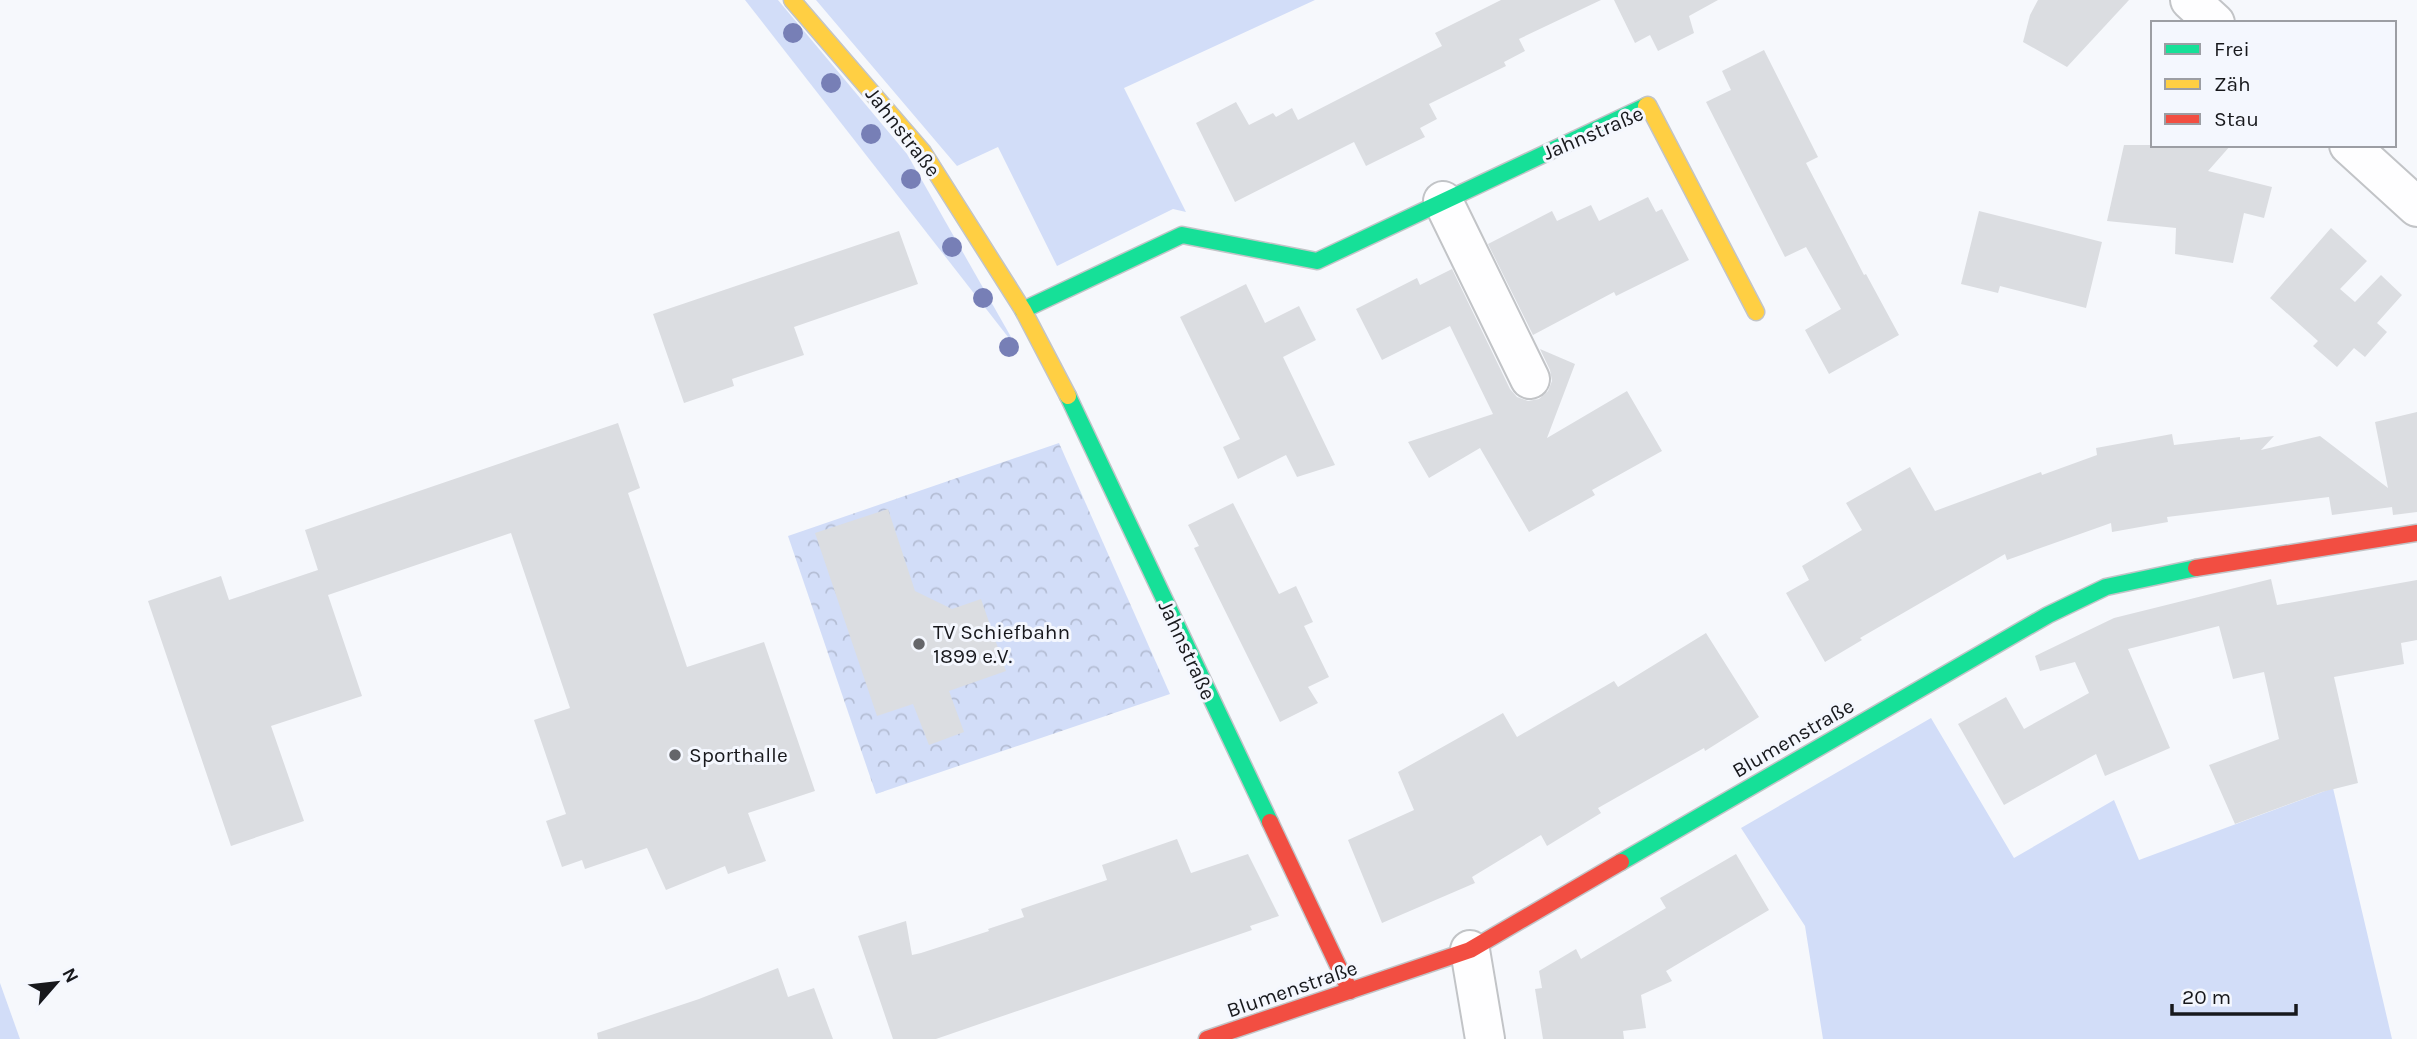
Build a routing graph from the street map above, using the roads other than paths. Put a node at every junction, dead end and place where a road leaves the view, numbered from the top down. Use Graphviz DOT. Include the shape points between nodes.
graph roads {
  1 [pos="792,0"];
  2 [pos="2190,0"];
  3 [pos="2213,21"];
  4 [pos="2351,147"];
  5 [pos="1443,201"];
  6 [pos="2413,202"];
  7 [pos="1023,310"];
  8 [pos="1755,312"];
  9 [pos="1530,379"];
  10 [pos="2417,533"];
  11 [pos="1471,950"];
  12 [pos="1350,991"];
  13 [pos="1207,1039"];
  14 [pos="1485,1039"];
  1 -- 7 [label="street, Jahnstraße" via="923,152"];
  2 -- 3 [label="street"];
  4 -- 6 [label="street"];
  5 -- 7 [label="street, Jahnstraße" via="1317,261 1182,235"];
  5 -- 8 [label="street, Jahnstraße" via="1648,105"];
  5 -- 9 [label="street"];
  7 -- 12 [label="street, Jahnstraße" via="1052,362"];
  10 -- 11 [label="street, Blumenstraße" via="2164,573 2106,587 2048,615"];
  11 -- 12 [label="street, Blumenstraße"];
  11 -- 14 [label="street"];
  12 -- 13 [label="street, Blumenstraße"];
}
